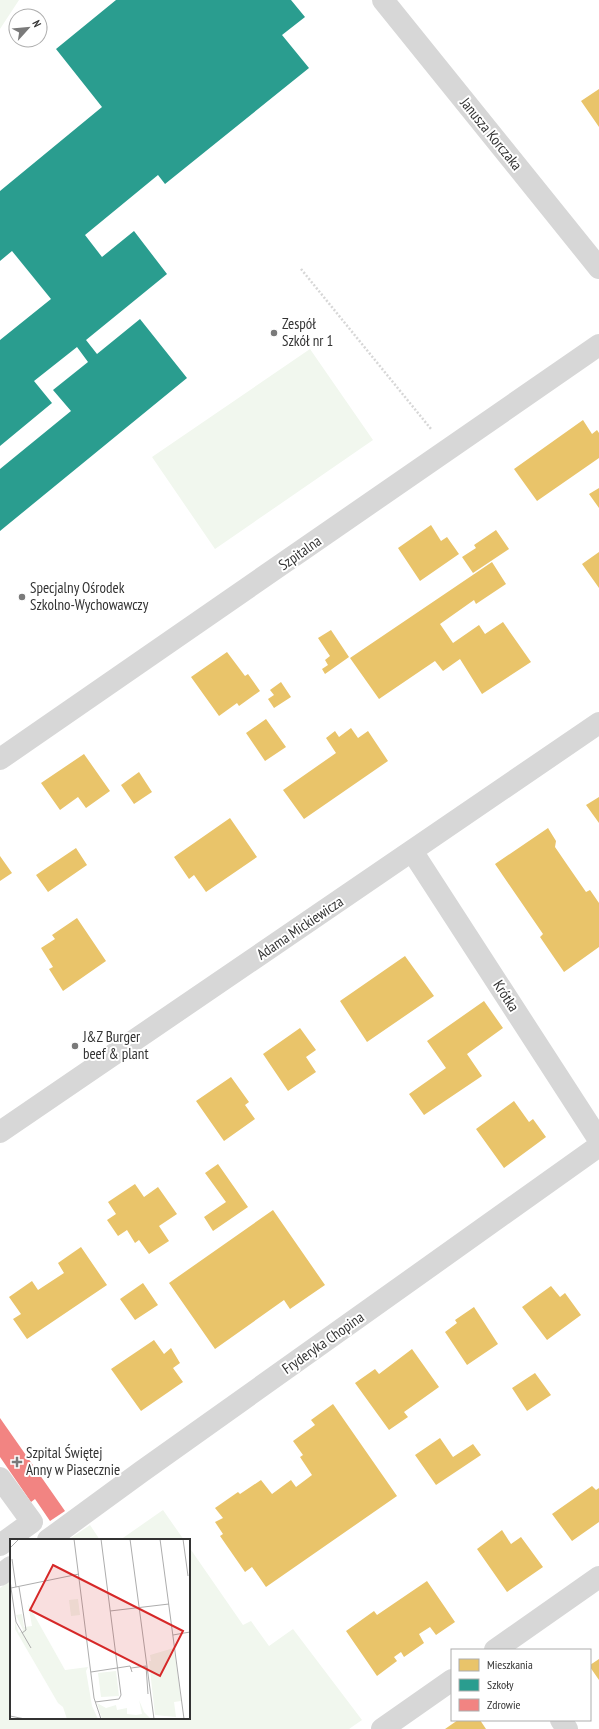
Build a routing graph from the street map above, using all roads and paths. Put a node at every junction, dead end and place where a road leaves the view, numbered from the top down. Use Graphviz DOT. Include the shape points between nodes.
graph roads {
  1 [pos="382,0"];
  2 [pos="599,268"];
  3 [pos="302,269"];
  4 [pos="599,345"];
  5 [pos="427,425"];
  6 [pos="599,723"];
  7 [pos="0,759"];
  8 [pos="412,851"];
  9 [pos="0,1132"];
  10 [pos="599,1140"];
  11 [pos="599,1146"];
  12 [pos="0,1478"];
  13 [pos="49,1539"];
  14 [pos="0,1545"];
  15 [pos="10,1568"];
  16 [pos="0,1575"];
  17 [pos="599,1577"];
  18 [pos="503,1648"];
  19 [pos="451,1681"];
  20 [pos="382,1729"];
  1 -- 2 [label="street, Janusza Korczaka"];
  3 -- 5 [label="path"];
  4 -- 7 [label="street, Szpitalna"];
  6 -- 8 [label="street, Adama Mickiewicza"];
  8 -- 9 [label="street, Adama Mickiewicza"];
  8 -- 10 [label="street, Krótka"];
  11 -- 13 [label="street, Fryderyka Chopina"];
  12 -- 14 [label="street" via="32,1522"];
  15 -- 16 [label="street"];
  17 -- 18 [label="street"];
  19 -- 20 [label="street"];
}
